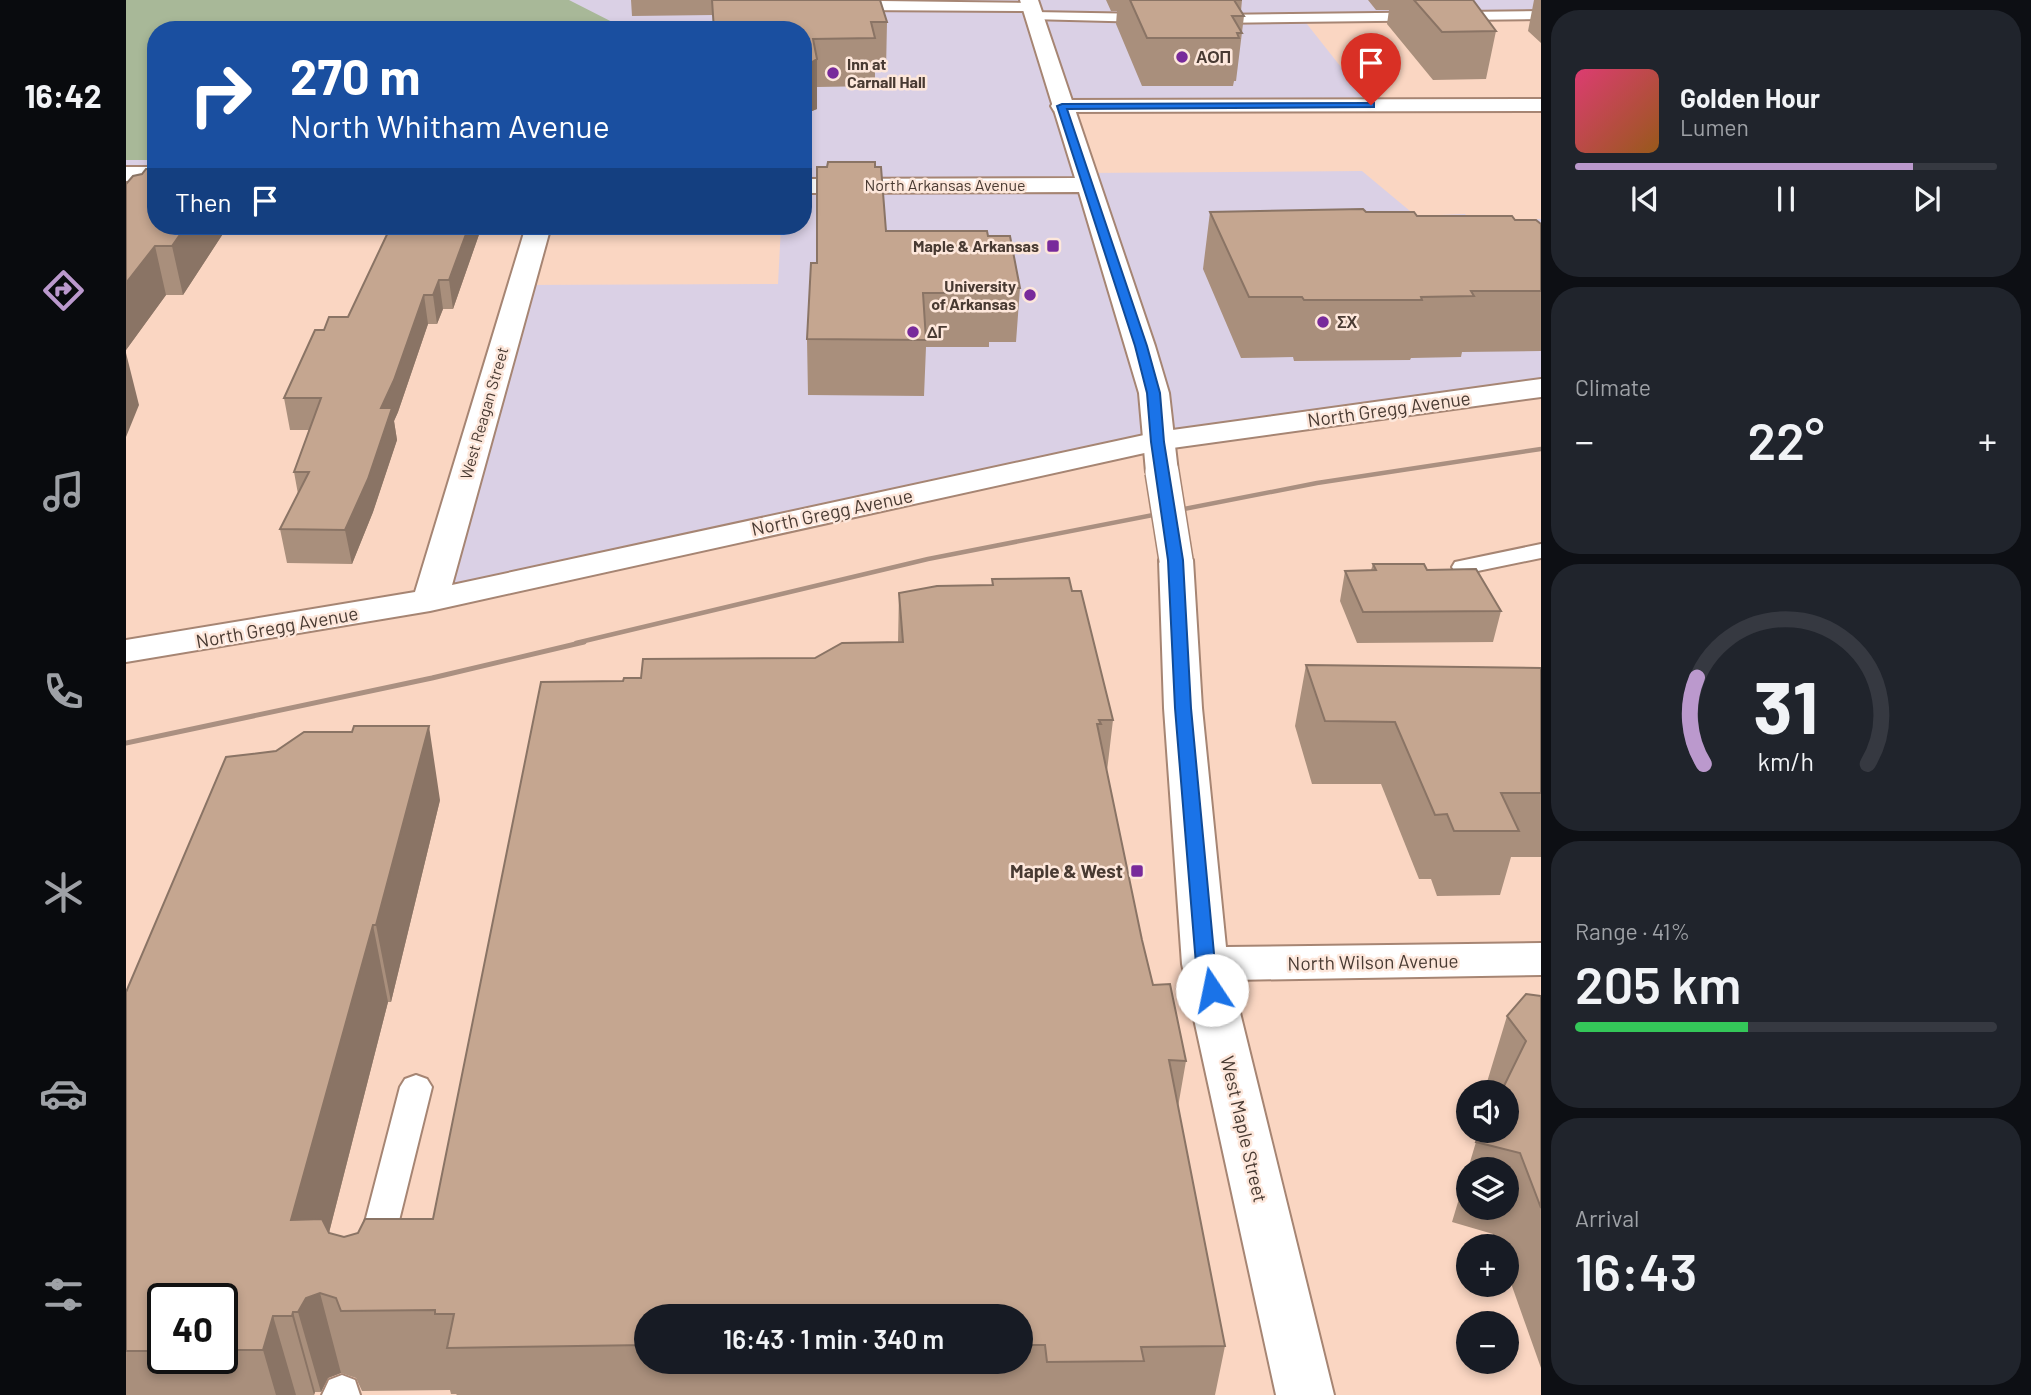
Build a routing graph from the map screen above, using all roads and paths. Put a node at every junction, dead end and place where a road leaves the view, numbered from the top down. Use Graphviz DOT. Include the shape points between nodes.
graph roads {
  1 [pos="809,0"];
  2 [pos="1031,8"];
  3 [pos="1541,15"];
  4 [pos="1159,18"];
  5 [pos="1195,18"];
  6 [pos="1541,105"];
  7 [pos="1062,106"];
  8 [pos="812,173"];
  9 [pos="126,174"];
  10 [pos="147,174"];
  11 [pos="1085,179"];
  12 [pos="812,186"];
  13 [pos="126,187"];
  14 [pos="147,187"];
  15 [pos="535,235"];
  16 [pos="1541,388"];
  17 [pos="1160,457"];
  18 [pos="1541,551"];
  19 [pos="1463,567"];
  20 [pos="430,600"];
  21 [pos="126,652"];
  22 [pos="1541,959"];
  23 [pos="1205,964"];
  24 [pos="416,1087"];
  25 [pos="370,1273"];
  26 [pos="1305,1395"];
  1 -- 2 [label="lane" via="851,6"];
  2 -- 4 [label="lane"];
  2 -- 7 [label="street, West Maple Street"];
  3 -- 5 [label="lane"];
  6 -- 7 [label="street"];
  7 -- 11 [label="street, West Maple Street"];
  8 -- 11 [label="street, North Arkansas Avenue"];
  9 -- 10 [label="street"];
  11 -- 12 [label="street, North Arkansas Avenue"];
  11 -- 17 [label="street, West Maple Street" via="1154,393"];
  13 -- 14 [label="street"];
  15 -- 20 [label="street, West Reagan Street"];
  16 -- 17 [label="street, North Gregg Avenue"];
  17 -- 20 [label="street, North Gregg Avenue"];
  17 -- 23 [label="street, West Maple Street, bridge" via="1176,560 1183,708"];
  18 -- 19 [label="lane"];
  20 -- 21 [label="street, North Gregg Avenue"];
  22 -- 23 [label="street, North Wilson Avenue"];
  23 -- 26 [label="street, West Maple Street"];
  24 -- 25 [label="lane"];
}
